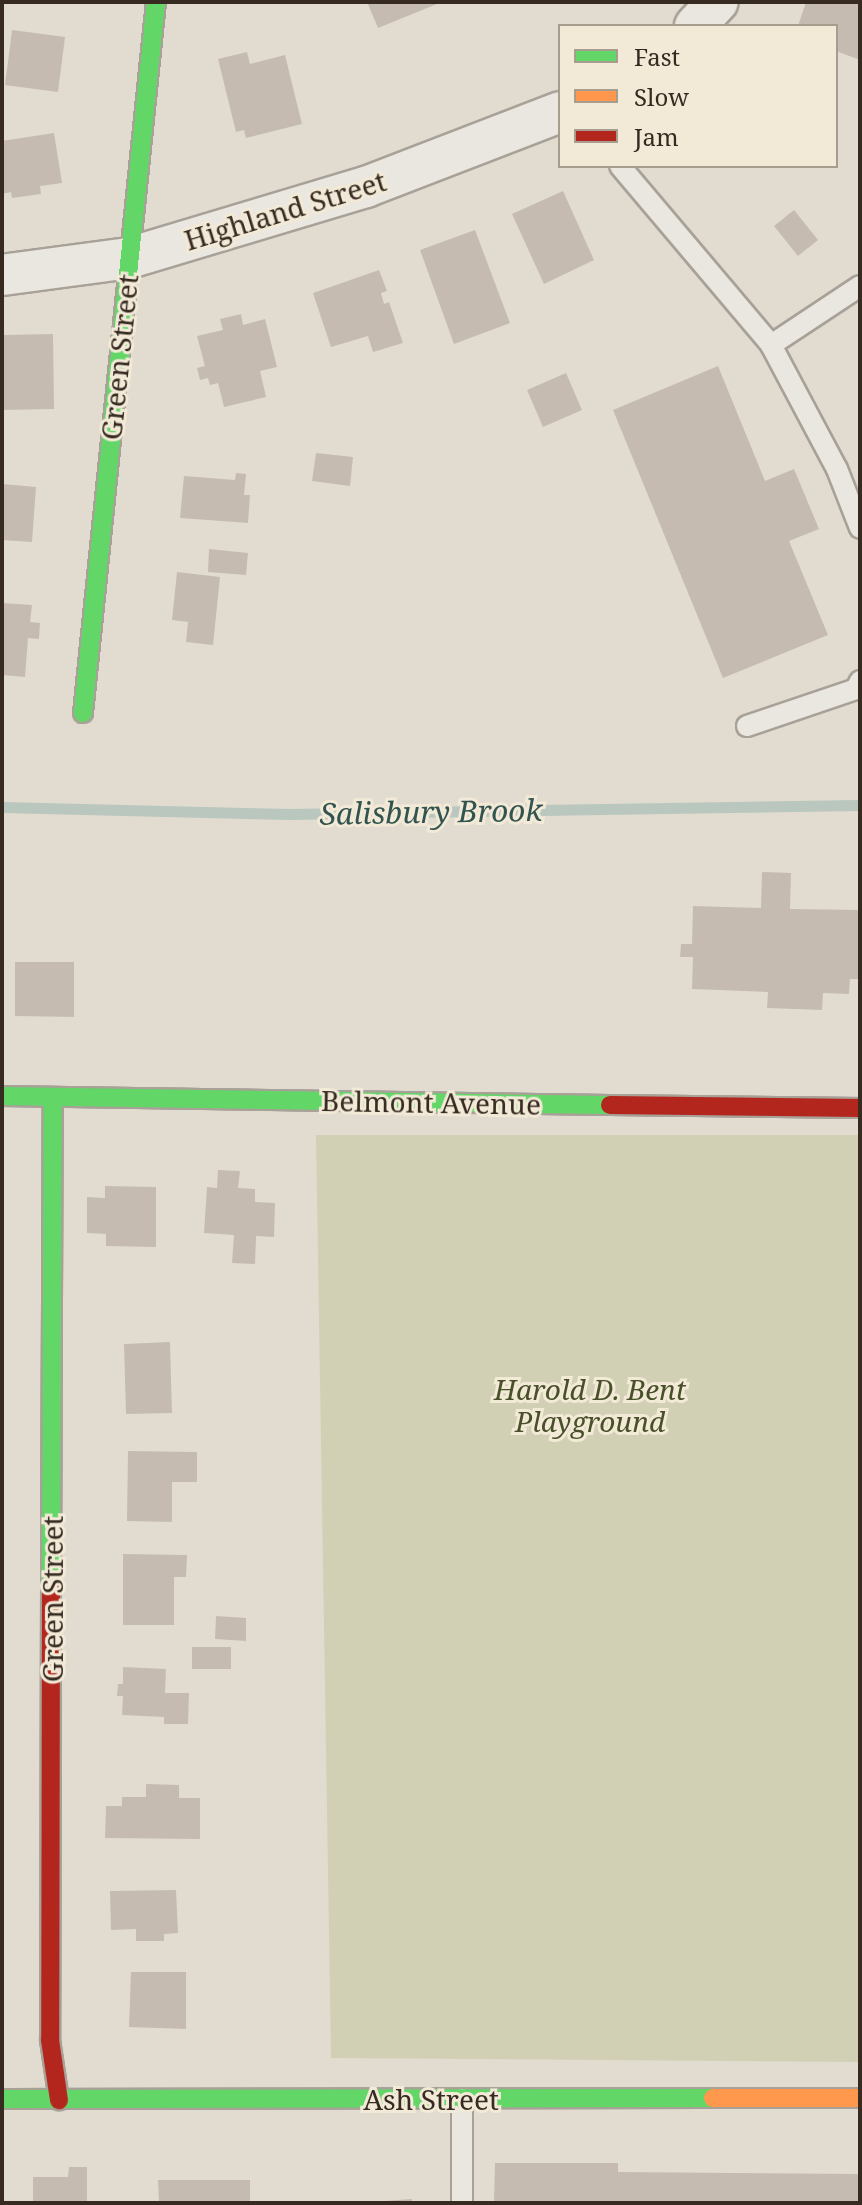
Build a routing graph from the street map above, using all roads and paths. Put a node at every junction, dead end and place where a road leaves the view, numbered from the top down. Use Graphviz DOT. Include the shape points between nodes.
graph roads {
  1 [pos="156,2"];
  2 [pos="717,2"];
  3 [pos="697,24"];
  4 [pos="558,113"];
  5 [pos="622,168"];
  6 [pos="129,258"];
  7 [pos="2,275"];
  8 [pos="860,286"];
  9 [pos="771,345"];
  10 [pos="860,528"];
  11 [pos="860,681"];
  12 [pos="83,713"];
  13 [pos="747,726"];
  14 [pos="2,1096"];
  15 [pos="53,1097"];
  16 [pos="860,1108"];
  17 [pos="860,2098"];
  18 [pos="2,2099"];
  19 [pos="462,2099"];
  20 [pos="59,2100"];
  21 [pos="462,2203"];
  1 -- 6 [label="street, Green Street"];
  2 -- 3 [label="street"];
  4 -- 6 [label="street, Highland Street" via="366,187"];
  5 -- 9 [label="lane"];
  6 -- 7 [label="street, Highland Street"];
  6 -- 12 [label="street, Green Street"];
  8 -- 9 [label="lane"];
  9 -- 10 [label="lane" via="837,469"];
  11 -- 13 [label="lane" via="856,689"];
  14 -- 15 [label="street, Belmont Avenue"];
  15 -- 16 [label="street, Belmont Avenue"];
  15 -- 20 [label="street, Green Street" via="50,2040"];
  17 -- 19 [label="street, Ash Street"];
  18 -- 20 [label="street, Ash Street"];
  19 -- 20 [label="street, Ash Street"];
  19 -- 21 [label="lane"];
}
